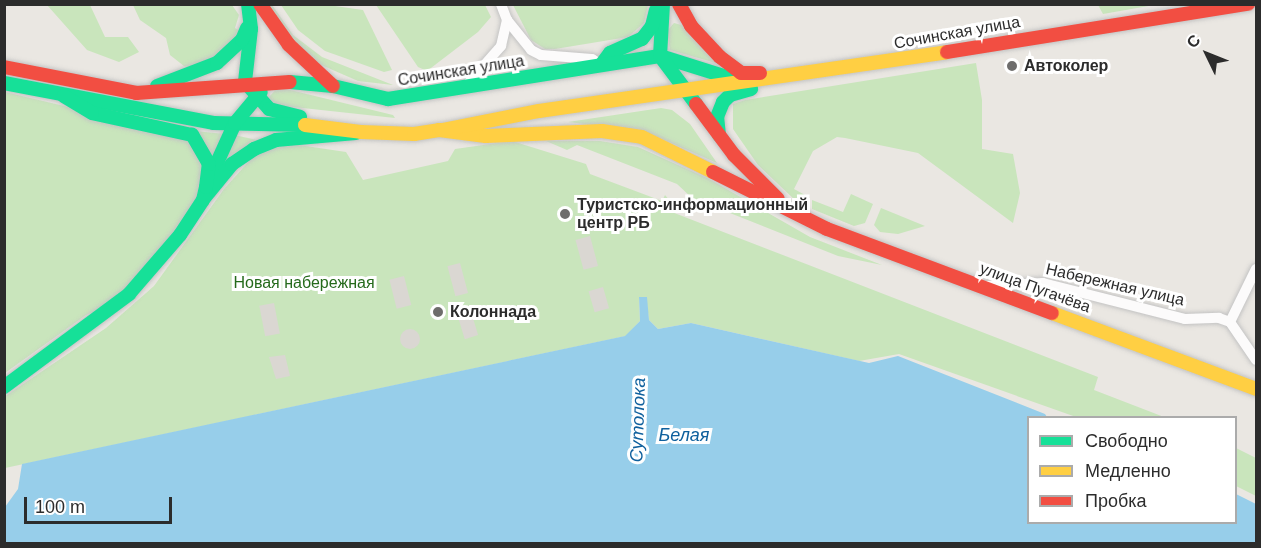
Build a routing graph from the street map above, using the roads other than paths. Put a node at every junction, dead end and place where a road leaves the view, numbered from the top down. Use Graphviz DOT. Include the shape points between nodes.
graph roads {
  1 [pos="246,4"];
  2 [pos="260,4"];
  3 [pos="501,4"];
  4 [pos="657,4"];
  5 [pos="663,4"];
  6 [pos="679,4"];
  7 [pos="1248,4"];
  8 [pos="507,20"];
  9 [pos="660,56"];
  10 [pos="601,65"];
  11 [pos="4,67"];
  12 [pos="828,71"];
  13 [pos="245,82"];
  14 [pos="742,82"];
  15 [pos="4,83"];
  16 [pos="274,84"];
  17 [pos="333,86"];
  18 [pos="4,89"];
  19 [pos="32,89"];
  20 [pos="463,89"];
  21 [pos="686,91"];
  22 [pos="136,93"];
  23 [pos="64,96"];
  24 [pos="255,98"];
  25 [pos="269,109"];
  26 [pos="239,117"];
  27 [pos="326,128"];
  28 [pos="439,130"];
  29 [pos="361,132"];
  30 [pos="719,135"];
  31 [pos="204,193"];
  32 [pos="802,218"];
  33 [pos="1257,269"];
  34 [pos="981,286"];
  35 [pos="1230,322"];
  36 [pos="1257,360"];
  37 [pos="4,387"];
  38 [pos="1257,388"];
  1 -- 13 [label="main road" via="251,29"];
  1 -- 22 [label="main road" via="247,29 230,53 198,73"];
  2 -- 17 [label="main road" via="289,45"];
  3 -- 8 [label="street"];
  4 -- 10 [label="main road" via="652,26 642,39 610,53"];
  5 -- 9 [label="main road"];
  6 -- 12 [label="main road" via="705,42 741,73 800,68"];
  7 -- 12 [label="main road, Сочинская улица"];
  8 -- 10 [label="street" via="531,50 542,55 592,59"];
  8 -- 20 [label="street" via="501,46"];
  9 -- 10 [label="main road, Сочинская улица"];
  9 -- 14 [label="main road, Сочинская улица"];
  9 -- 21 [label="main road"];
  10 -- 20 [label="main road, Сочинская улица"];
  11 -- 22 [label="main road, Сочинская улица"];
  12 -- 14 [label="main road, Сочинская улица"];
  12 -- 30 [label="main road" via="798,82 730,95 717,117"];
  13 -- 16 [label="main road, Сочинская улица"];
  13 -- 22 [label="main road, Сочинская улица"];
  13 -- 24 [label="main road"];
  13 -- 26 [label="main road" via="248,92"];
  14 -- 21 [label="main road, Сочинская улица"];
  15 -- 19 [label="main road, Сочинская улица"];
  16 -- 17 [label="main road, Сочинская улица"];
  16 -- 24 [label="main road"];
  16 -- 25 [label="main road" via="264,99"];
  17 -- 20 [label="main road, Сочинская улица" via="388,99"];
  18 -- 19 [label="main road"];
  19 -- 23 [label="main road, Сочинская улица"];
  21 -- 28 [label="main road, Сочинская улица" via="539,111"];
  21 -- 30 [label="main road"];
  23 -- 26 [label="main road, Сочинская улица" via="200,122"];
  23 -- 31 [label="main road" via="92,113 192,135 209,164"];
  24 -- 25 [label="main road"];
  24 -- 26 [label="main road"];
  25 -- 27 [label="main road" via="316,121"];
  26 -- 27 [label="main road, Сочинская улица"];
  26 -- 31 [label="main road"];
  27 -- 29 [label="main road, Сочинская улица"];
  28 -- 29 [label="main road, Сочинская улица" via="414,134"];
  28 -- 32 [label="main road" via="486,136 585,130 642,137"];
  29 -- 31 [label="main road" via="336,138 276,140 232,164"];
  30 -- 32 [label="main road" via="749,173"];
  31 -- 37 [label="main road" via="161,259 129,294"];
  32 -- 34 [label="main road, улица Пугачёва"];
  33 -- 35 [label="street"];
  34 -- 35 [label="street, Набережная улица" via="1043,283 1185,319 1218,318"];
  34 -- 38 [label="main road, улица Пугачёва"];
  35 -- 36 [label="street"];
}
